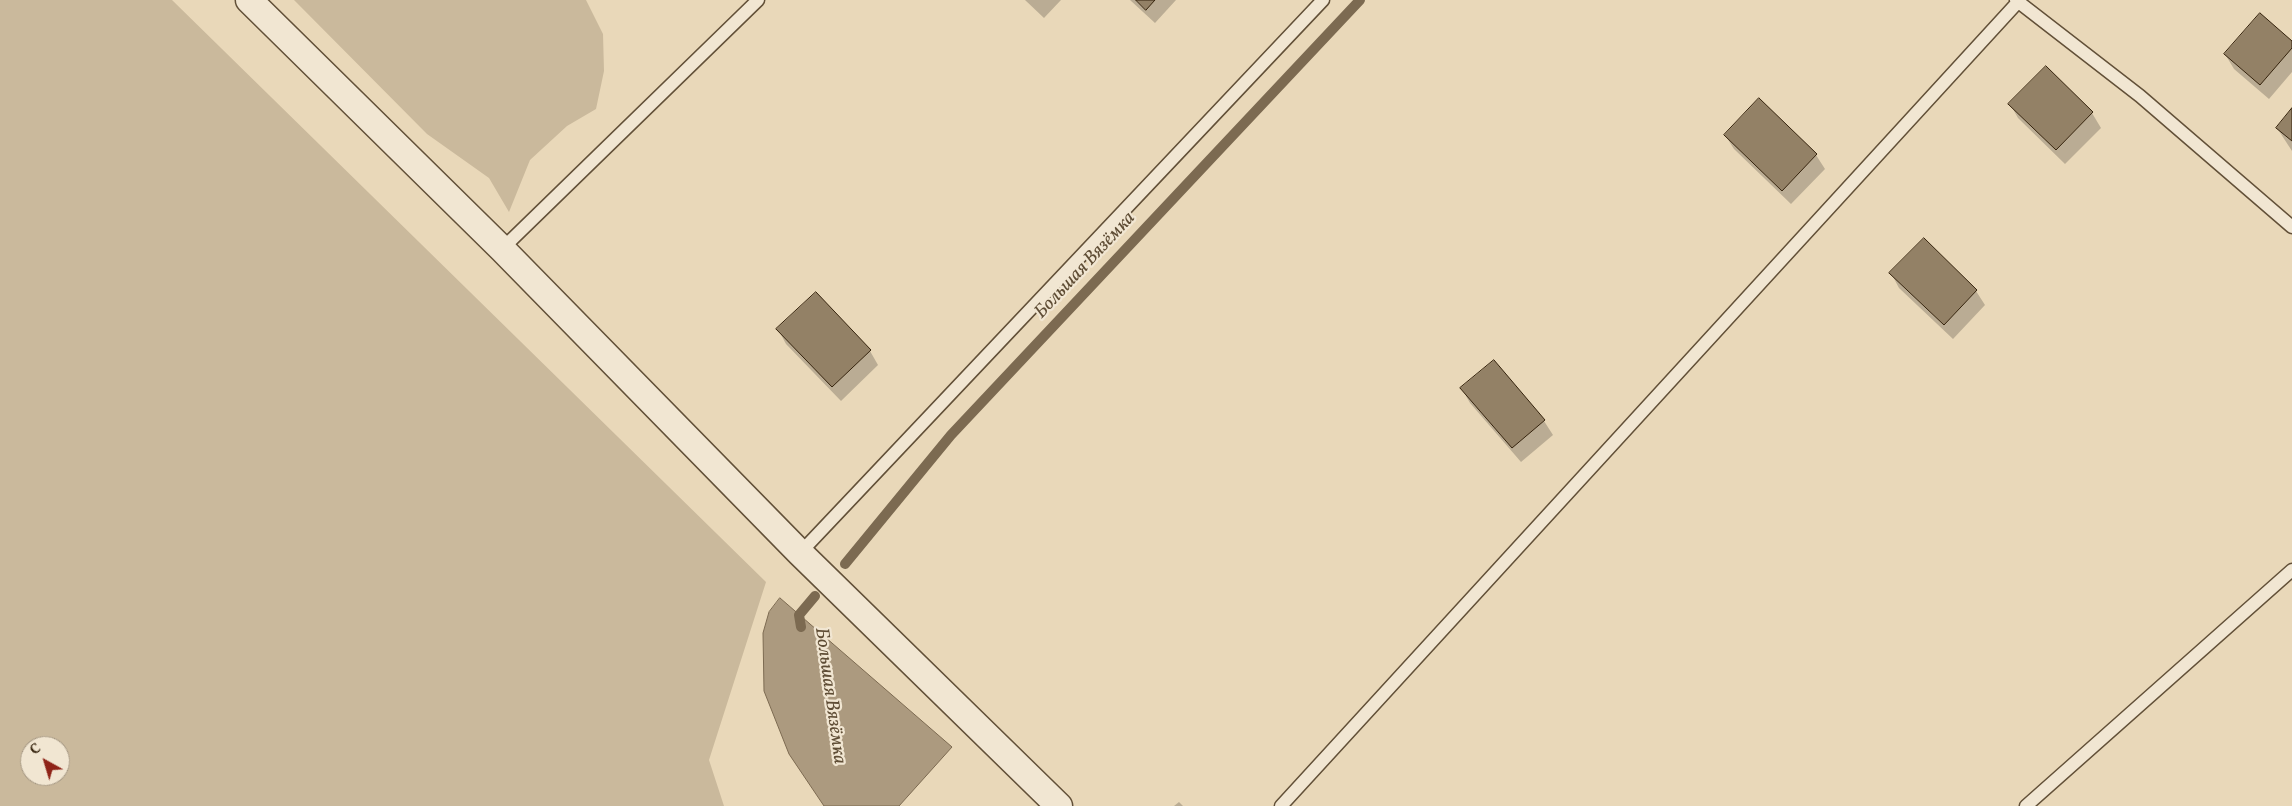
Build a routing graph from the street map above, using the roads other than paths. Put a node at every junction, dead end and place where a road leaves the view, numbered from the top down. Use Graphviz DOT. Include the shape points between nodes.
graph roads {
  1 [pos="249,0"];
  2 [pos="758,0"];
  3 [pos="1322,0"];
  4 [pos="2017,1"];
  5 [pos="2292,228"];
  6 [pos="502,249"];
  7 [pos="800,553"];
  8 [pos="2292,570"];
  9 [pos="1059,806"];
  10 [pos="1281,806"];
  11 [pos="2026,806"];
  1 -- 6 [label="street"];
  2 -- 6 [label="lane"];
  3 -- 7 [label="lane"];
  4 -- 5 [label="lane" via="2140,96"];
  4 -- 10 [label="lane"];
  6 -- 7 [label="street"];
  7 -- 9 [label="street"];
  8 -- 11 [label="lane"];
}
